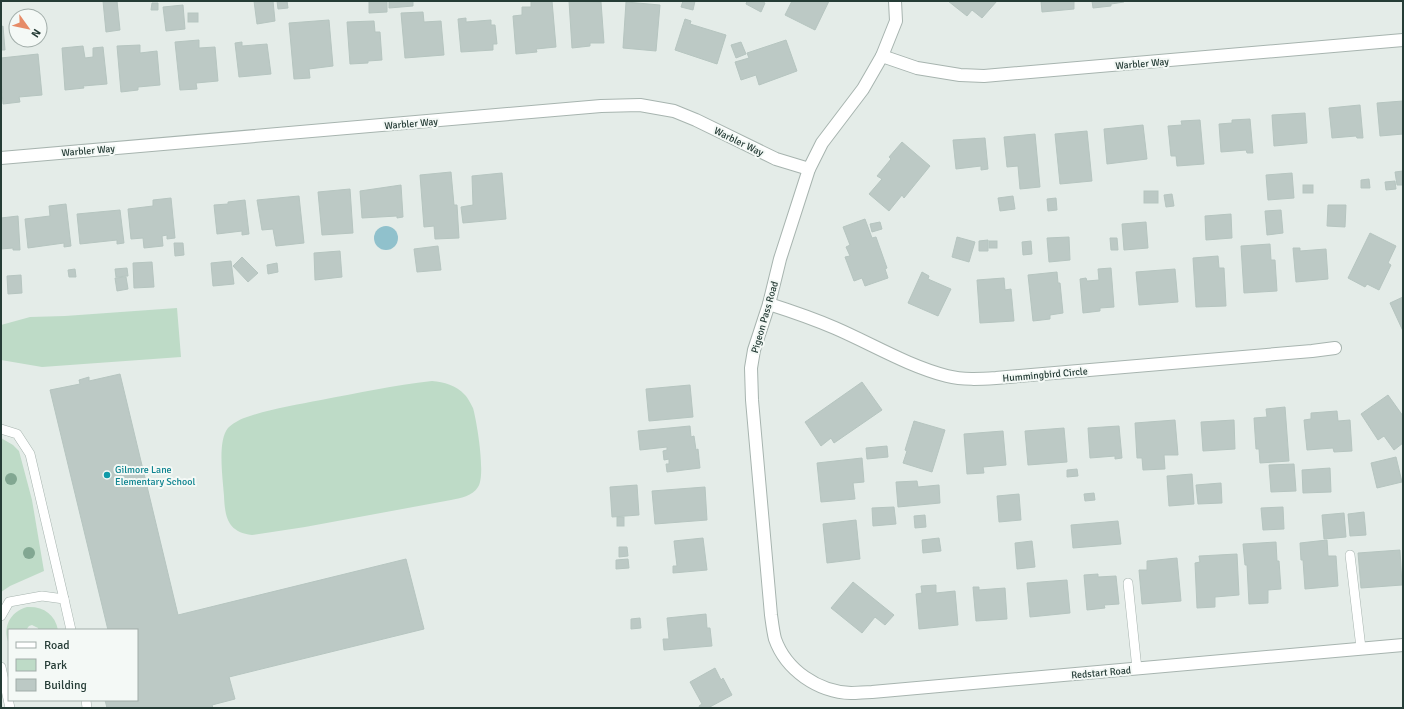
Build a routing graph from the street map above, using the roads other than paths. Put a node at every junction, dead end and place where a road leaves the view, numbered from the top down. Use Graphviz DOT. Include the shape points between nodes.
graph roads {
  1 [pos="894,1"];
  2 [pos="1403,40"];
  3 [pos="882,56"];
  4 [pos="1,158"];
  5 [pos="809,169"];
  6 [pos="769,304"];
  7 [pos="1335,348"];
  8 [pos="1,429"];
  9 [pos="1350,555"];
  10 [pos="1128,583"];
  11 [pos="64,598"];
  12 [pos="1,616"];
  13 [pos="71,629"];
  14 [pos="1403,645"];
  15 [pos="1360,648"];
  16 [pos="1,667"];
  17 [pos="1137,668"];
  18 [pos="802,676"];
  19 [pos="8,699"];
  1 -- 3 [label="street, Pigeon Pass Road" via="896,21"];
  2 -- 3 [label="street, Warbler Way" via="984,76 918,68"];
  3 -- 5 [label="street, Pigeon Pass Road" via="863,89 822,143"];
  4 -- 5 [label="street, Warbler Way" via="640,105 674,111 776,159"];
  5 -- 6 [label="street, Pigeon Pass Road" via="780,259"];
  6 -- 7 [label="street, Hummingbird Circle" via="834,328 916,366 968,379"];
  6 -- 18 [label="street, Pigeon Pass Road" via="754,350 751,368 752,400 775,638 790,666"];
  8 -- 11 [label="lane" via="17,434 30,454"];
  9 -- 15 [label="lane"];
  10 -- 17 [label="lane"];
  11 -- 12 [label="lane" via="42,596 9,602"];
  11 -- 13 [label="lane"];
  14 -- 15 [label="street, Redstart Road"];
  15 -- 17 [label="street, Redstart Road"];
  16 -- 19 [label="lane"];
  17 -- 18 [label="street, Redstart Road" via="849,693 825,688"];
}
